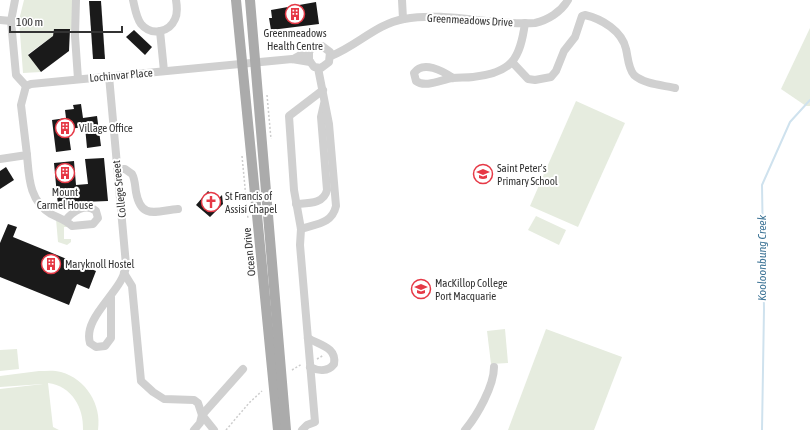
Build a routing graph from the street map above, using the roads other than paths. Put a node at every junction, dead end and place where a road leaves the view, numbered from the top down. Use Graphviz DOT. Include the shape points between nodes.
graph roads {
  1 [pos="15,0"];
  2 [pos="76,0"];
  3 [pos="133,0"];
  4 [pos="176,0"];
  5 [pos="236,0"];
  6 [pos="250,0"];
  7 [pos="402,0"];
  8 [pos="568,0"];
  9 [pos="403,19"];
  10 [pos="0,20"];
  11 [pos="11,21"];
  12 [pos="525,23"];
  13 [pos="160,31"];
  14 [pos="309,52"];
  15 [pos="329,52"];
  16 [pos="292,59"];
  17 [pos="255,62"];
  18 [pos="310,62"];
  19 [pos="242,63"];
  20 [pos="513,63"];
  21 [pos="321,67"];
  22 [pos="164,71"];
  23 [pos="109,76"];
  24 [pos="453,78"];
  25 [pos="78,79"];
  26 [pos="26,86"];
  27 [pos="675,88"];
  28 [pos="323,89"];
  29 [pos="325,99"];
  30 [pos="27,155"];
  31 [pos="0,159"];
  32 [pos="117,169"];
  33 [pos="296,204"];
  34 [pos="178,209"];
  35 [pos="66,220"];
  36 [pos="301,229"];
  37 [pos="124,273"];
  38 [pos="111,297"];
  39 [pos="308,338"];
  40 [pos="310,367"];
  41 [pos="494,367"];
  42 [pos="243,369"];
  43 [pos="202,415"];
  44 [pos="315,426"];
  45 [pos="194,430"];
  46 [pos="214,430"];
  47 [pos="278,430"];
  48 [pos="286,430"];
  49 [pos="302,430"];
  50 [pos="465,430"];
  1 -- 11 [label="street"];
  2 -- 25 [label="street, Lochinvar Place"];
  3 -- 13 [label="street" via="142,26 148,30"];
  4 -- 13 [label="street" via="175,20 171,26"];
  5 -- 19 [label="main road, Ocean Drive"];
  6 -- 17 [label="main road, Ocean Drive"];
  7 -- 9 [label="street"];
  8 -- 12 [label="street, Greenmeadows Drive" via="564,7 544,20"];
  9 -- 12 [label="street, Greenmeadows Drive" via="445,18"];
  9 -- 15 [label="street, Greenmeadows Drive" via="379,27 367,36 361,35"];
  10 -- 11 [label="street"];
  11 -- 26 [label="street" via="16,75"];
  12 -- 20 [label="street" via="522,45"];
  13 -- 22 [label="street, Lochinvar Place"];
  14 -- 15 [label="street, Greenmeadows Drive" via="319,45"];
  14 -- 16 [label="street, Greenmeadows Drive"];
  14 -- 18 [label="street"];
  15 -- 21 [label="street" via="329,62"];
  16 -- 17 [label="street, Greenmeadows Drive"];
  16 -- 18 [label="street, Greenmeadows Drive"];
  17 -- 19 [label="street, Greenmeadows Drive"];
  17 -- 48 [label="main road, Ocean Drive"];
  18 -- 21 [label="street, Greenmeadows Drive"];
  19 -- 22 [label="street, Lochinvar Place"];
  19 -- 47 [label="main road, Ocean Drive"];
  20 -- 24 [label="street" via="488,75"];
  20 -- 27 [label="street" via="528,79 551,77 556,72 564,51 575,37 582,16 585,15 620,34 634,75"];
  21 -- 28 [label="street"];
  22 -- 23 [label="street, Lochinvar Place"];
  23 -- 25 [label="street, Lochinvar Place"];
  23 -- 32 [label="street, College Sreeet"];
  25 -- 26 [label="street, Lochinvar Place" via="37,82"];
  26 -- 30 [label="street" via="21,105"];
  28 -- 29 [label="street"];
  28 -- 33 [label="street" via="289,116"];
  29 -- 33 [label="street" via="321,117 325,196 319,201"];
  29 -- 36 [label="street" via="336,206 327,221"];
  30 -- 31 [label="street"];
  30 -- 35 [label="street" via="32,194 44,209"];
  32 -- 34 [label="street" via="126,169 132,174 142,209 150,212"];
  32 -- 37 [label="street, College Sreeet" via="126,261"];
  33 -- 36 [label="street"];
  35 -- 35 [label="street" via="72,226 93,224 98,218 91,208 76,210"];
  36 -- 39 [label="street"];
  37 -- 38 [label="street, College Sreeet"];
  37 -- 43 [label="street" via="133,291 141,381 164,399 194,400 200,406"];
  38 -- 38 [label="street" via="111,338 105,346 96,347 90,343 89,331 105,301"];
  39 -- 40 [label="street"];
  39 -- 40 [label="street" via="328,348 335,359 334,364 328,369 315,370"];
  40 -- 44 [label="street"];
  41 -- 50 [label="street" via="494,377 474,419"];
  42 -- 43 [label="street"];
  43 -- 45 [label="street" via="200,424"];
  43 -- 46 [label="street"];
  44 -- 49 [label="street" via="307,425"];
}
